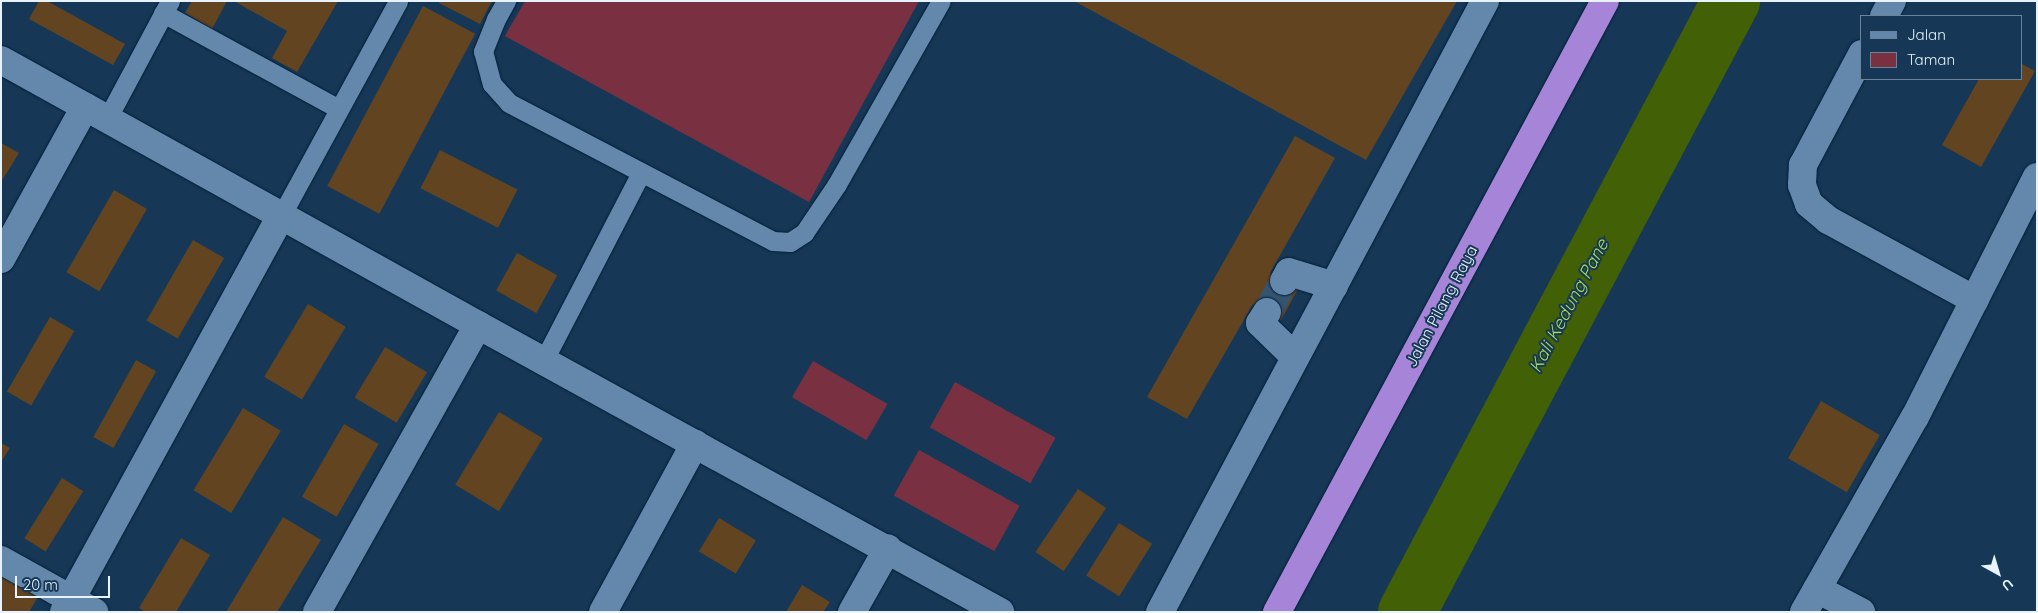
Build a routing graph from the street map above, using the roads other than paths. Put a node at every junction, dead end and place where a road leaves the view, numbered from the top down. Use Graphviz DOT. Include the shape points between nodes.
graph roads {
  1 [pos="398,1"];
  2 [pos="506,1"];
  3 [pos="941,1"];
  4 [pos="1485,1"];
  5 [pos="1605,1"];
  6 [pos="1892,1"];
  7 [pos="167,7"];
  8 [pos="1885,15"];
  9 [pos="1860,58"];
  10 [pos="1,60"];
  11 [pos="339,109"];
  12 [pos="96,113"];
  13 [pos="641,173"];
  14 [pos="2037,177"];
  15 [pos="280,216"];
  16 [pos="1,259"];
  17 [pos="1284,281"];
  18 [pos="1334,286"];
  19 [pos="1975,300"];
  20 [pos="1267,312"];
  21 [pos="478,325"];
  22 [pos="1296,357"];
  23 [pos="544,360"];
  24 [pos="695,443"];
  25 [pos="888,548"];
  26 [pos="1,560"];
  27 [pos="1810,600"];
  28 [pos="67,605"];
  29 [pos="94,612"];
  30 [pos="317,612"];
  31 [pos="603,612"];
  32 [pos="852,612"];
  33 [pos="1000,612"];
  34 [pos="1160,612"];
  35 [pos="1277,612"];
  36 [pos="1861,612"];
  1 -- 11 [label="lane"];
  2 -- 13 [label="lane" via="484,51 492,84 510,103"];
  3 -- 13 [label="lane" via="837,184 804,233 790,242 772,241"];
  4 -- 18 [label="street"];
  5 -- 35 [label="highway, Jalan Pilang Raya"];
  6 -- 8 [label="street"];
  7 -- 11 [label="lane"];
  7 -- 12 [label="lane"];
  9 -- 19 [label="street" via="1803,165 1802,184 1809,204 1828,220"];
  10 -- 12 [label="street"];
  11 -- 15 [label="lane"];
  12 -- 15 [label="street"];
  12 -- 16 [label="street"];
  13 -- 23 [label="lane"];
  14 -- 19 [label="street"];
  15 -- 21 [label="street"];
  15 -- 28 [label="street"];
  17 -- 18 [label="street" via="1289,272"];
  18 -- 22 [label="street"];
  19 -- 27 [label="street" via="1915,417"];
  20 -- 22 [label="street" via="1260,322"];
  21 -- 23 [label="street"];
  21 -- 30 [label="street"];
  22 -- 34 [label="street"];
  23 -- 24 [label="street"];
  24 -- 25 [label="street"];
  24 -- 31 [label="street"];
  25 -- 32 [label="street"];
  25 -- 33 [label="street"];
  26 -- 28 [label="street"];
  27 -- 36 [label="street"];
  28 -- 29 [label="street"];
}
